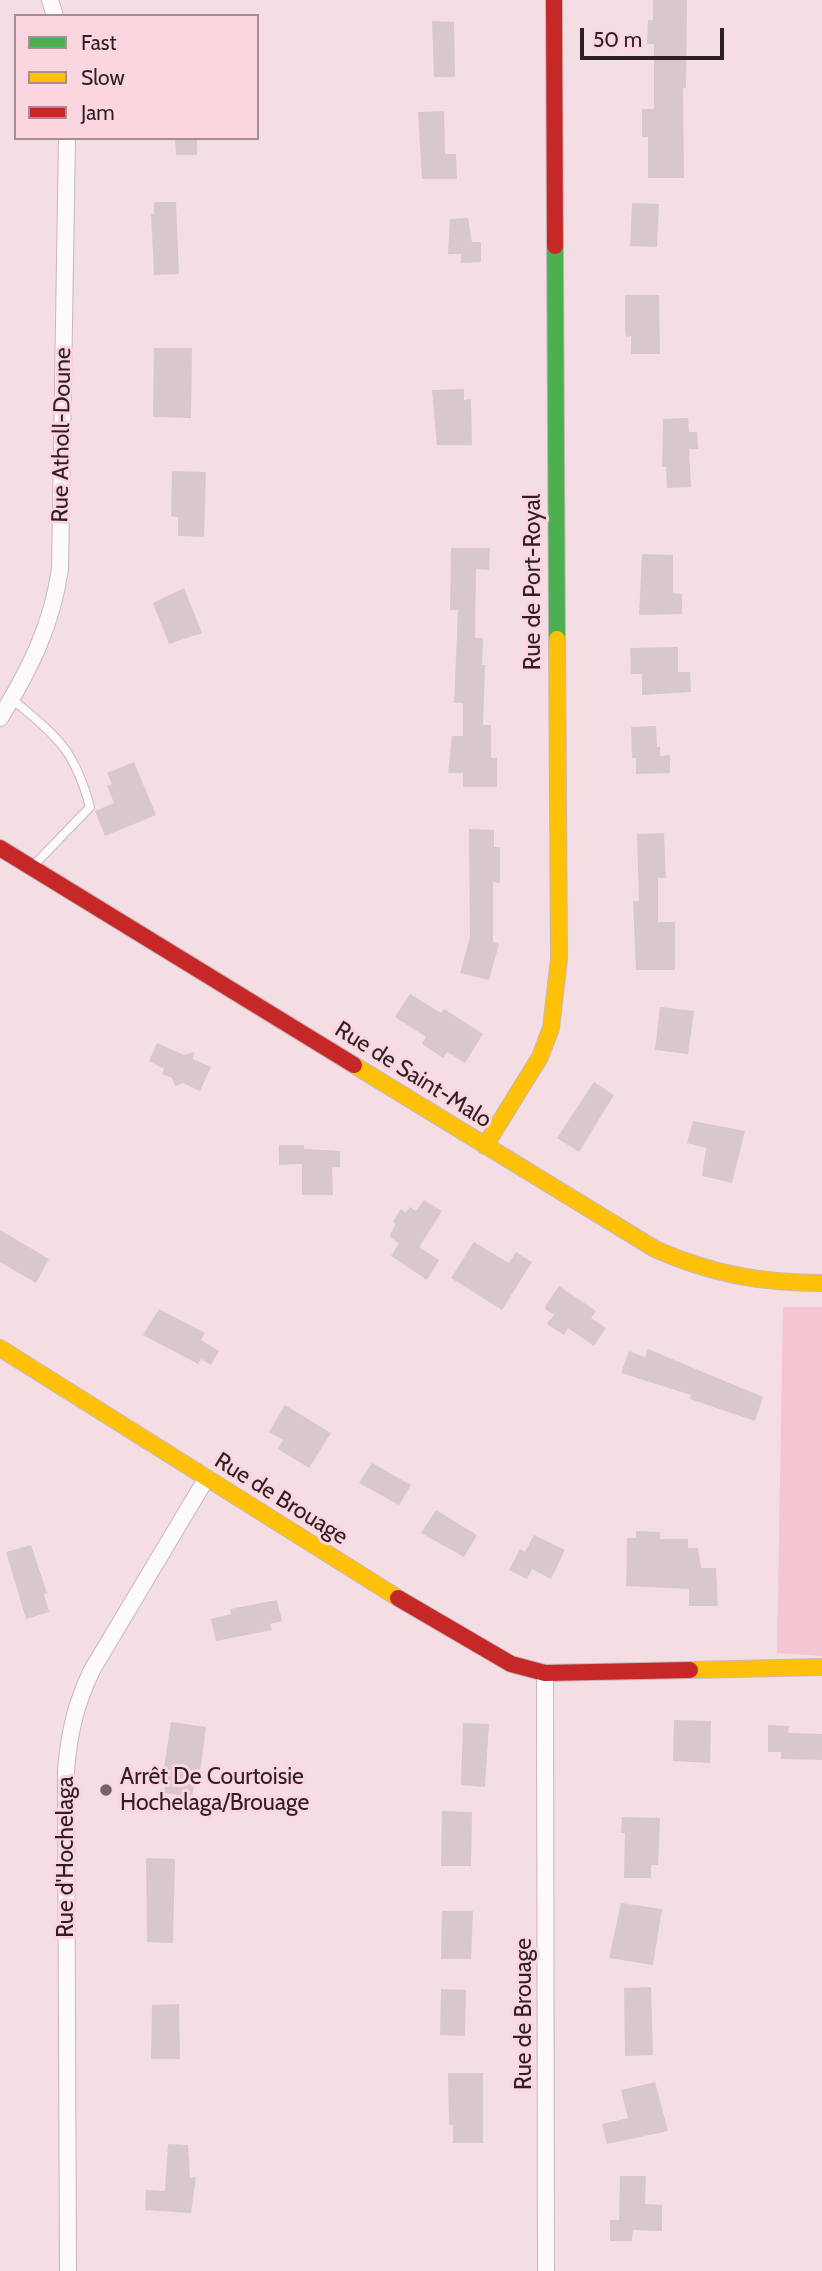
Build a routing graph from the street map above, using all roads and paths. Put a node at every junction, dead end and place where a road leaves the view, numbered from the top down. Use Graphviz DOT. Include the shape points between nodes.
graph roads {
  1 [pos="554,0"];
  2 [pos="67,140"];
  3 [pos="12,699"];
  4 [pos="0,718"];
  5 [pos="0,848"];
  6 [pos="33,866"];
  7 [pos="485,1146"];
  8 [pos="822,1283"];
  9 [pos="0,1348"];
  10 [pos="206,1479"];
  11 [pos="822,1667"];
  12 [pos="545,1673"];
  13 [pos="68,2271"];
  14 [pos="546,2271"];
  1 -- 7 [label="street, Rue de Port-Royal" via="559,959 551,1028 540,1057"];
  2 -- 3 [label="street, Rue Atholl-Doune" via="60,569 43,639"];
  3 -- 4 [label="street, Rue Atholl-Doune"];
  3 -- 6 [label="lane" via="58,738 80,771 90,807"];
  5 -- 6 [label="street, Rue de Saint-Malo"];
  6 -- 7 [label="street, Rue de Saint-Malo"];
  7 -- 8 [label="street, Rue de Saint-Malo" via="655,1249 694,1267 758,1283"];
  9 -- 10 [label="street, Rue de Brouage"];
  10 -- 12 [label="street, Rue de Brouage" via="450,1631 511,1664"];
  10 -- 13 [label="street, Rue d'Hochelaga" via="92,1670 78,1698 69,1735 65,1770"];
  11 -- 12 [label="street, Rue de Brouage"];
  12 -- 14 [label="street, Rue de Brouage"];
}
